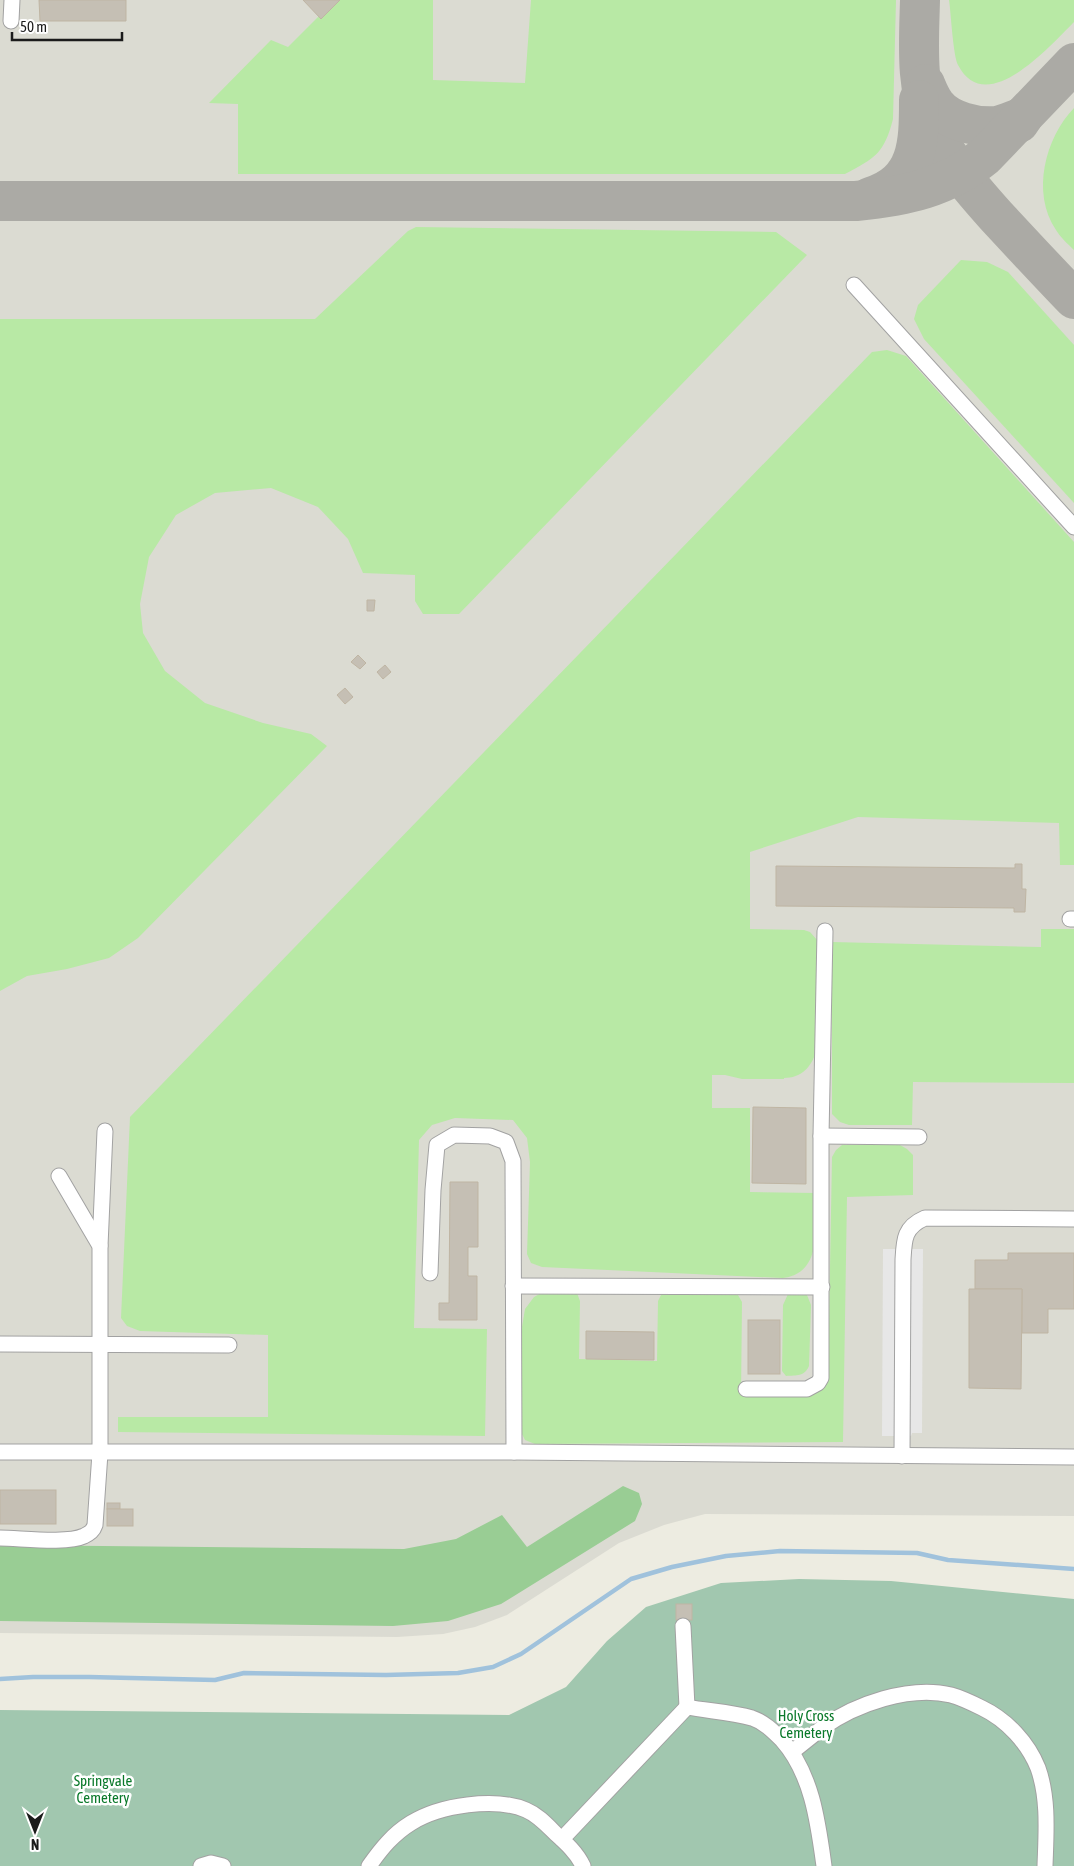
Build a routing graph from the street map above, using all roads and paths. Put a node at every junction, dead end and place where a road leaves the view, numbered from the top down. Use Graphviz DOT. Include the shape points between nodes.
graph roads {
  1 [pos="12,0"];
  2 [pos="11,21"];
  3 [pos="854,285"];
  4 [pos="1074,527"];
  5 [pos="825,931"];
  6 [pos="105,1131"];
  7 [pos="821,1136"];
  8 [pos="919,1137"];
  9 [pos="59,1176"];
  10 [pos="1074,1218"];
  11 [pos="100,1246"];
  12 [pos="430,1273"];
  13 [pos="513,1286"];
  14 [pos="822,1287"];
  15 [pos="100,1343"];
  16 [pos="0,1344"];
  17 [pos="229,1344"];
  18 [pos="746,1390"];
  19 [pos="0,1452"];
  20 [pos="514,1452"];
  21 [pos="100,1453"];
  22 [pos="902,1456"];
  23 [pos="1074,1457"];
  24 [pos="0,1538"];
  25 [pos="683,1626"];
  26 [pos="687,1707"];
  27 [pos="792,1752"];
  28 [pos="562,1839"];
  29 [pos="201,1866"];
  30 [pos="223,1866"];
  31 [pos="369,1866"];
  32 [pos="583,1866"];
  33 [pos="824,1866"];
  34 [pos="1045,1866"];
  1 -- 2 [label="lane"];
  3 -- 4 [label="lane"];
  5 -- 7 [label="lane"];
  6 -- 11 [label="lane"];
  7 -- 8 [label="lane"];
  7 -- 14 [label="lane"];
  9 -- 11 [label="lane"];
  10 -- 22 [label="lane" via="925,1218 907,1231 903,1253"];
  11 -- 15 [label="lane"];
  12 -- 13 [label="lane" via="432,1190 437,1145 454,1135 490,1136 506,1142 513,1161"];
  13 -- 14 [label="lane"];
  13 -- 20 [label="lane"];
  14 -- 18 [label="lane" via="821,1378 818,1383 807,1390"];
  15 -- 16 [label="lane"];
  15 -- 17 [label="lane"];
  15 -- 21 [label="lane"];
  19 -- 21 [label="lane"];
  20 -- 21 [label="lane"];
  20 -- 22 [label="lane"];
  21 -- 24 [label="lane" via="92,1532 70,1539"];
  22 -- 23 [label="lane"];
  25 -- 26 [label="lane"];
  26 -- 27 [label="lane" via="752,1718 771,1728"];
  26 -- 28 [label="lane"];
  27 -- 33 [label="lane" via="804,1773 813,1804"];
  27 -- 34 [label="lane" via="823,1727 859,1708 892,1696 950,1695 971,1702 997,1715 1012,1729 1038,1768 1046,1813"];
  28 -- 31 [label="lane" via="527,1810 509,1805 470,1804 412,1822 382,1847"];
  28 -- 32 [label="lane"];
  29 -- 30 [label="lane" via="211,1862"];
}
